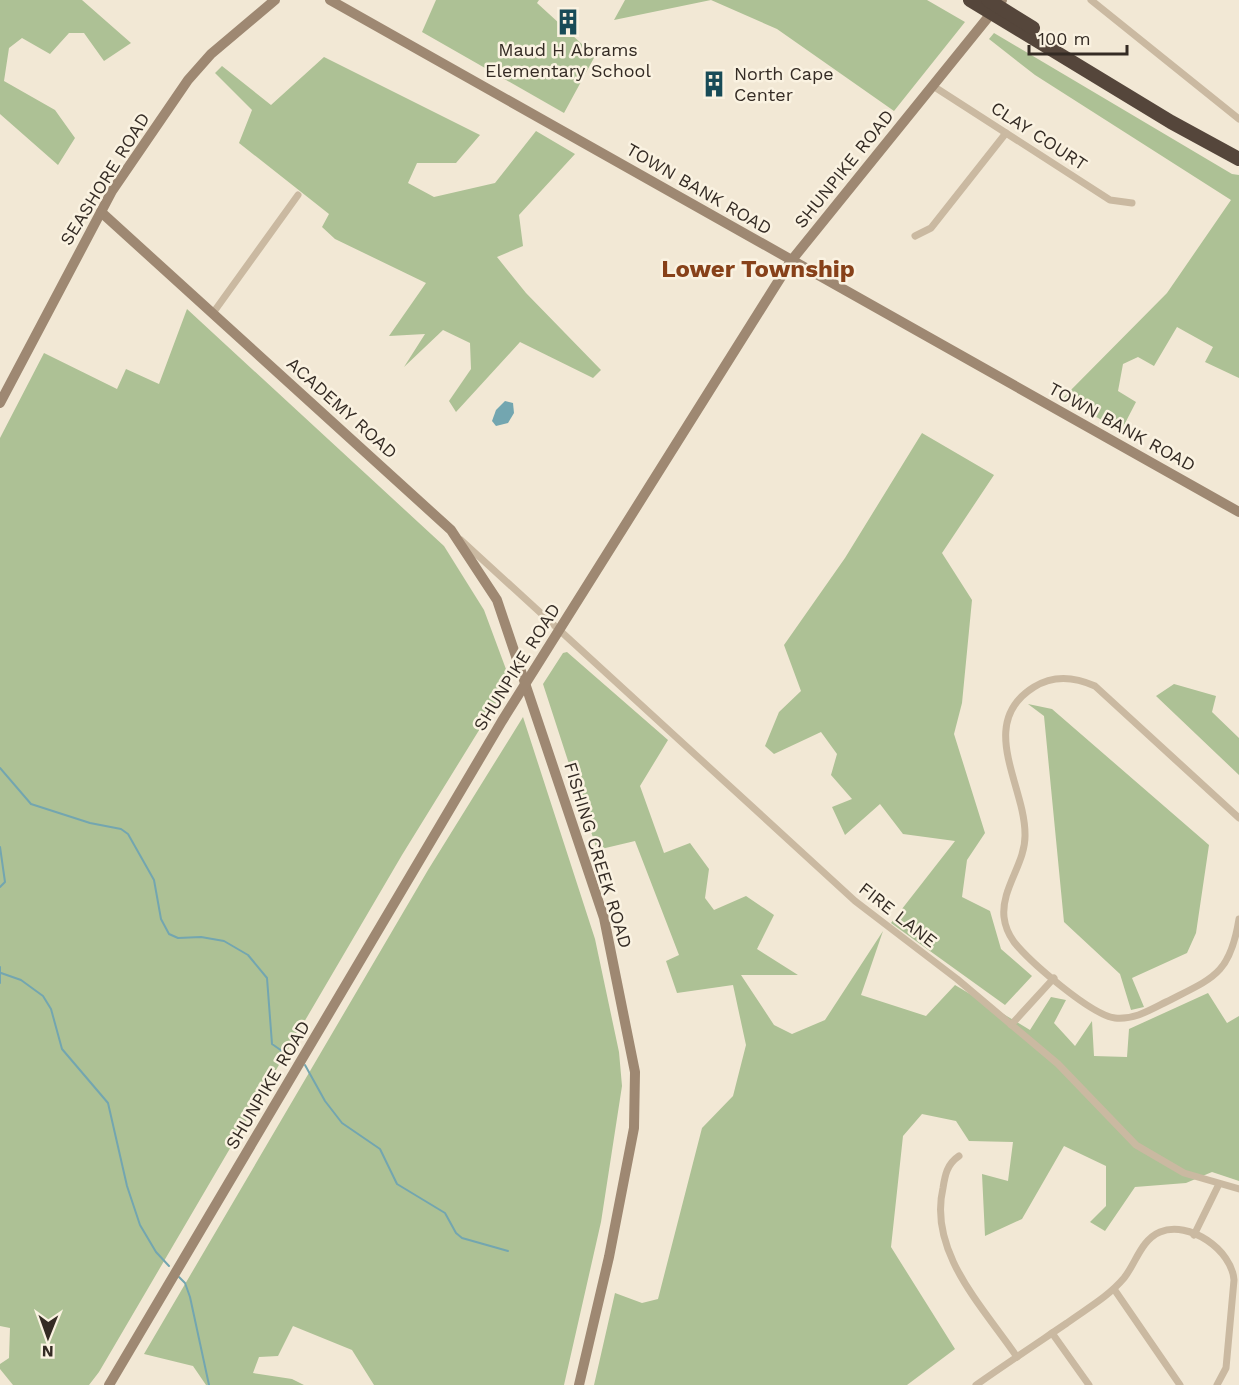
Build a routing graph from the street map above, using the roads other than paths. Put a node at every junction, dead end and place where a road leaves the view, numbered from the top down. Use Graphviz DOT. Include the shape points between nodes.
graph roads {
  1 [pos="275,0"];
  2 [pos="330,0"];
  3 [pos="970,0"];
  4 [pos="1091,0"];
  5 [pos="995,5"];
  6 [pos="933,86"];
  7 [pos="1239,119"];
  8 [pos="1006,133"];
  9 [pos="1239,159"];
  10 [pos="298,195"];
  11 [pos="1131,203"];
  12 [pos="100,212"];
  13 [pos="915,236"];
  14 [pos="791,261"];
  15 [pos="213,313"];
  16 [pos="0,403"];
  17 [pos="1239,512"];
  18 [pos="451,530"];
  19 [pos="559,630"];
  20 [pos="526,682"];
  21 [pos="1239,818"];
  22 [pos="1239,919"];
  23 [pos="1054,978"];
  24 [pos="1011,1025"];
  25 [pos="959,1156"];
  26 [pos="1219,1184"];
  27 [pos="1239,1189"];
  28 [pos="1194,1235"];
  29 [pos="1114,1289"];
  30 [pos="1052,1333"];
  31 [pos="1017,1357"];
  32 [pos="980,1384"];
  33 [pos="109,1385"];
  34 [pos="579,1385"];
  35 [pos="1089,1385"];
  36 [pos="1180,1385"];
  37 [pos="1217,1385"];
  1 -- 12 [label="street, SEASHORE ROAD" via="211,54 188,80"];
  2 -- 14 [label="street, TOWN BANK ROAD"];
  3 -- 5 [label="highway"];
  4 -- 7 [label="street"];
  5 -- 6 [label="street, SHUNPIKE ROAD"];
  5 -- 9 [label="highway" via="1171,122"];
  6 -- 8 [label="street, CLAY COURT"];
  6 -- 14 [label="street, SHUNPIKE ROAD"];
  8 -- 11 [label="street, CLAY COURT" via="1110,200"];
  8 -- 13 [label="street" via="931,228"];
  10 -- 15 [label="street"];
  12 -- 15 [label="street, ACADEMY ROAD"];
  12 -- 16 [label="street, SEASHORE ROAD"];
  14 -- 17 [label="street, TOWN BANK ROAD"];
  14 -- 19 [label="street, SHUNPIKE ROAD"];
  15 -- 18 [label="street, ACADEMY ROAD"];
  18 -- 19 [label="street, ACADEMY ROAD"];
  18 -- 20 [label="street, FISHING CREEK ROAD" via="497,600"];
  19 -- 20 [label="street, SHUNPIKE ROAD"];
  19 -- 24 [label="street, FIRE LANE" via="855,901"];
  20 -- 33 [label="street, SHUNPIKE ROAD"];
  20 -- 34 [label="street, FISHING CREEK ROAD" via="604,918 635,1072 634,1128"];
  21 -- 23 [label="street" via="1095,686 1064,678 1045,681 1028,691 1014,706 1005,733 1026,834 1004,917 1014,941"];
  22 -- 23 [label="street" via="1232,951 1216,974 1142,1014 1114,1018 1095,1012"];
  23 -- 24 [label="street"];
  24 -- 26 [label="street, FIRE LANE" via="1058,1064 1137,1145 1168,1165"];
  25 -- 31 [label="street" via="947,1170 941,1196 943,1239 952,1261"];
  26 -- 27 [label="street, FIRE LANE"];
  26 -- 28 [label="street"];
  28 -- 29 [label="street" via="1175,1229 1153,1236"];
  28 -- 37 [label="street" via="1224,1253 1233,1273 1226,1368"];
  29 -- 30 [label="street"];
  29 -- 36 [label="street"];
  30 -- 31 [label="street"];
  30 -- 35 [label="street"];
  31 -- 32 [label="street"];
}
